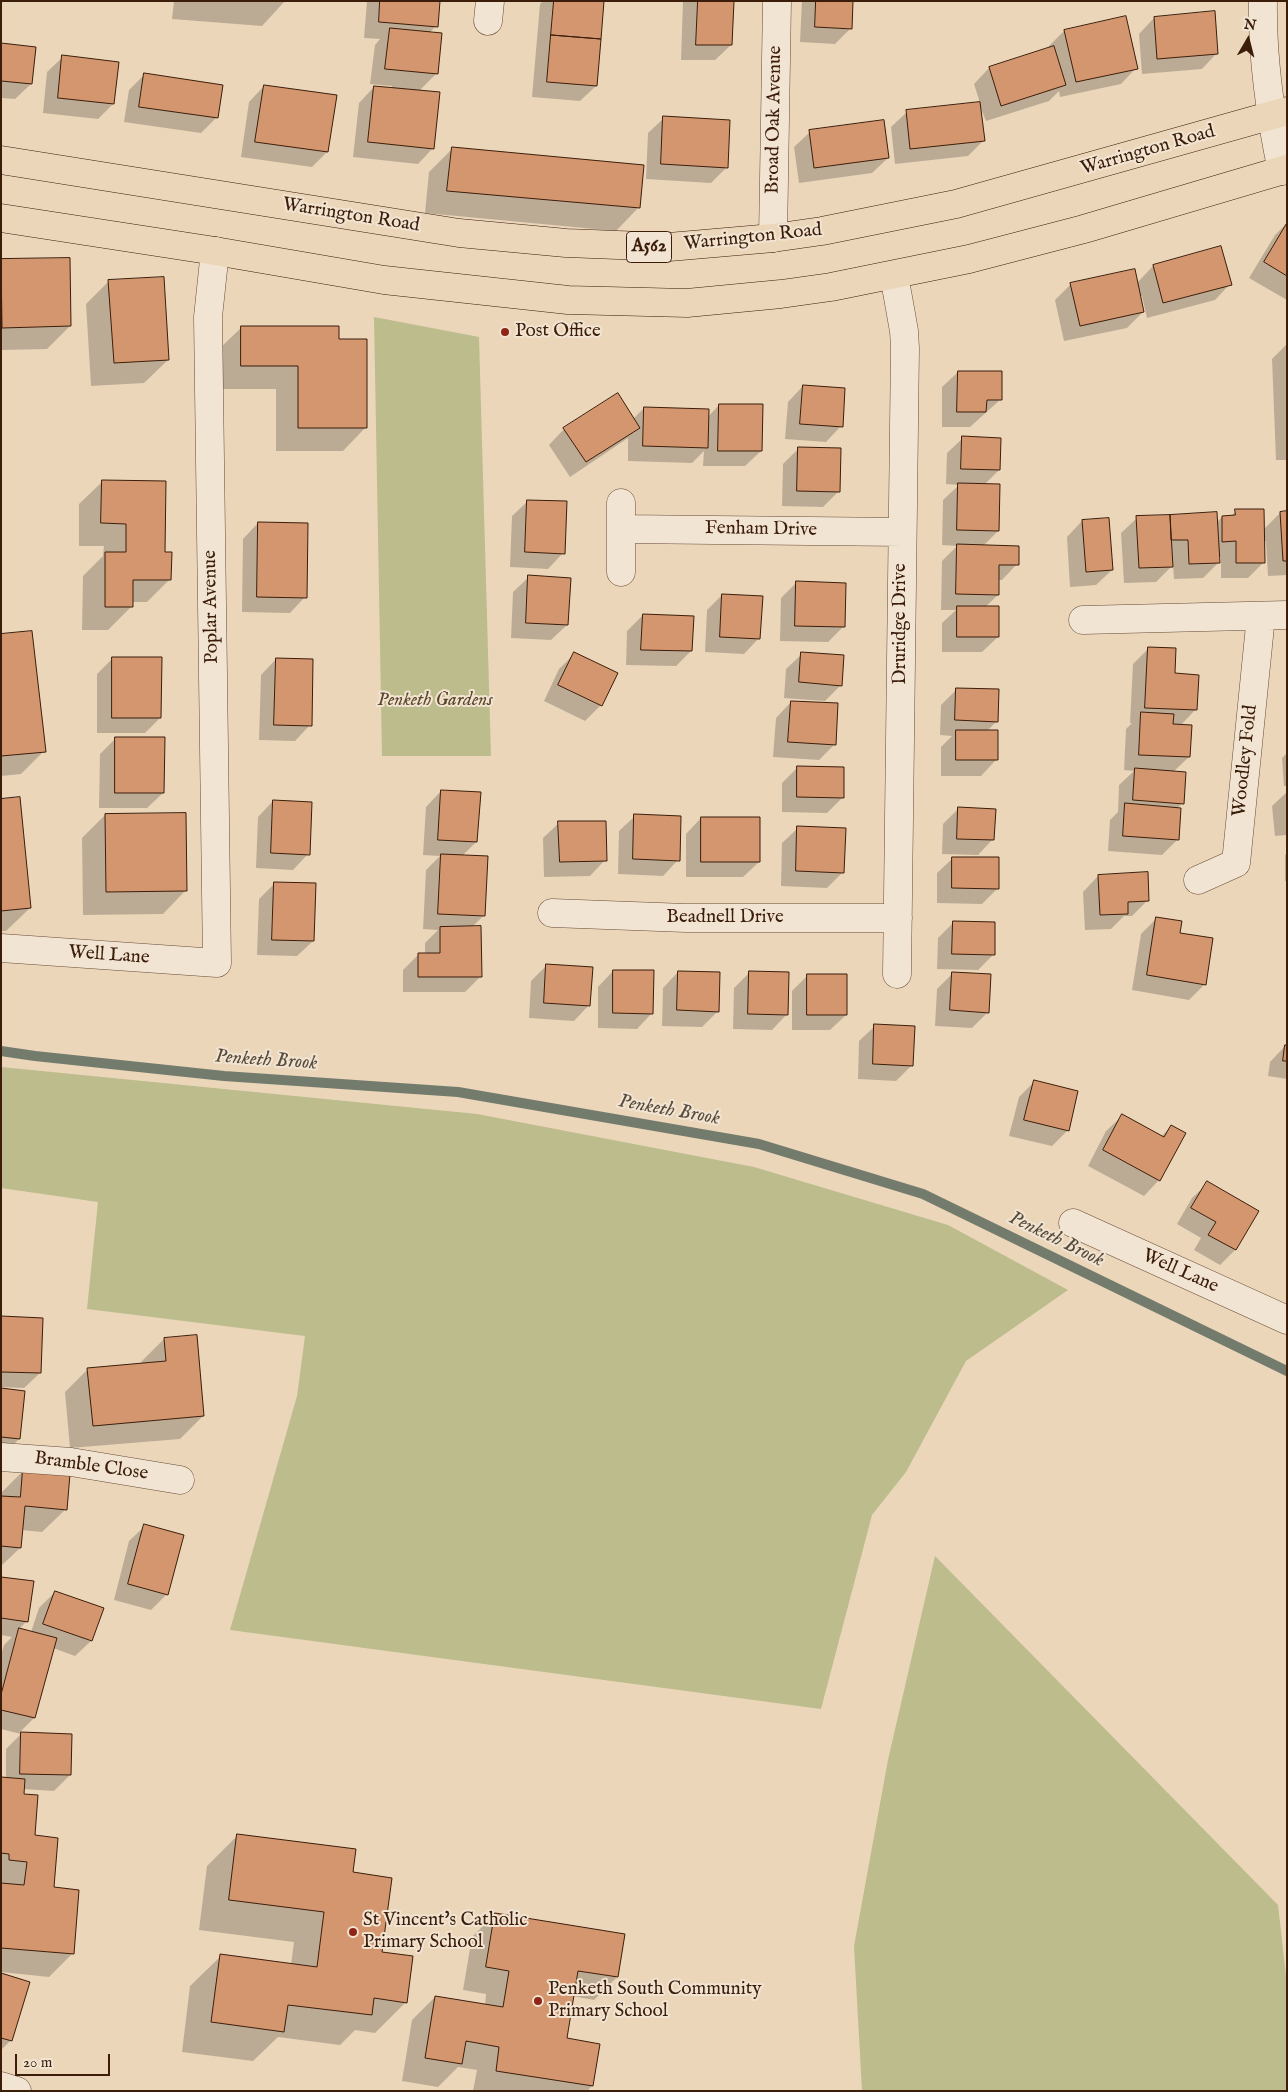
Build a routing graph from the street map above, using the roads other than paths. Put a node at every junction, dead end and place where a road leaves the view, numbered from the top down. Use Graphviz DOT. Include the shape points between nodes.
graph roads {
  1 [pos="777,1"];
  2 [pos="1263,1"];
  3 [pos="1278,114"];
  4 [pos="1,160"];
  5 [pos="1284,170"];
  6 [pos="1,218"];
  7 [pos="773,238"];
  8 [pos="216,251"];
  9 [pos="894,275"];
  10 [pos="902,532"];
  11 [pos="621,572"];
  12 [pos="1274,616"];
  13 [pos="1083,620"];
  14 [pos="1198,880"];
  15 [pos="552,914"];
  16 [pos="898,918"];
  17 [pos="1,948"];
  18 [pos="217,963"];
  19 [pos="897,974"];
  20 [pos="1073,1223"];
  21 [pos="1287,1320"];
  22 [pos="1,1457"];
  23 [pos="180,1480"];
  24 [pos="1,2086"];
  25 [pos="17,2091"];
  1 -- 7 [label="street, Broad Oak Avenue"];
  2 -- 3 [label="street" via="1264,55"];
  3 -- 5 [label="street"];
  3 -- 7 [label="main road, Warrington Road / A562" via="956,204 879,221"];
  4 -- 7 [label="main road, Warrington Road / A562" via="459,233 566,244 670,247"];
  5 -- 9 [label="main road" via="1084,229"];
  6 -- 8 [label="main road"];
  8 -- 9 [label="main road" via="384,280 568,300 687,303 781,294"];
  8 -- 18 [label="street, Poplar Avenue" via="208,317"];
  9 -- 10 [label="street, Druridge Drive" via="905,348"];
  10 -- 11 [label="street, Fenham Drive" via="621,516"];
  10 -- 16 [label="street, Druridge Drive"];
  12 -- 13 [label="street, Woodley Fold"];
  12 -- 14 [label="street, Woodley Fold" via="1236,863"];
  15 -- 16 [label="street, Beadnell Drive"];
  16 -- 19 [label="street, Druridge Drive"];
  17 -- 18 [label="street, Well Lane"];
  20 -- 21 [label="street, Well Lane"];
  22 -- 23 [label="street, Bramble Close" via="71,1462"];
  24 -- 25 [label="street"];
}
